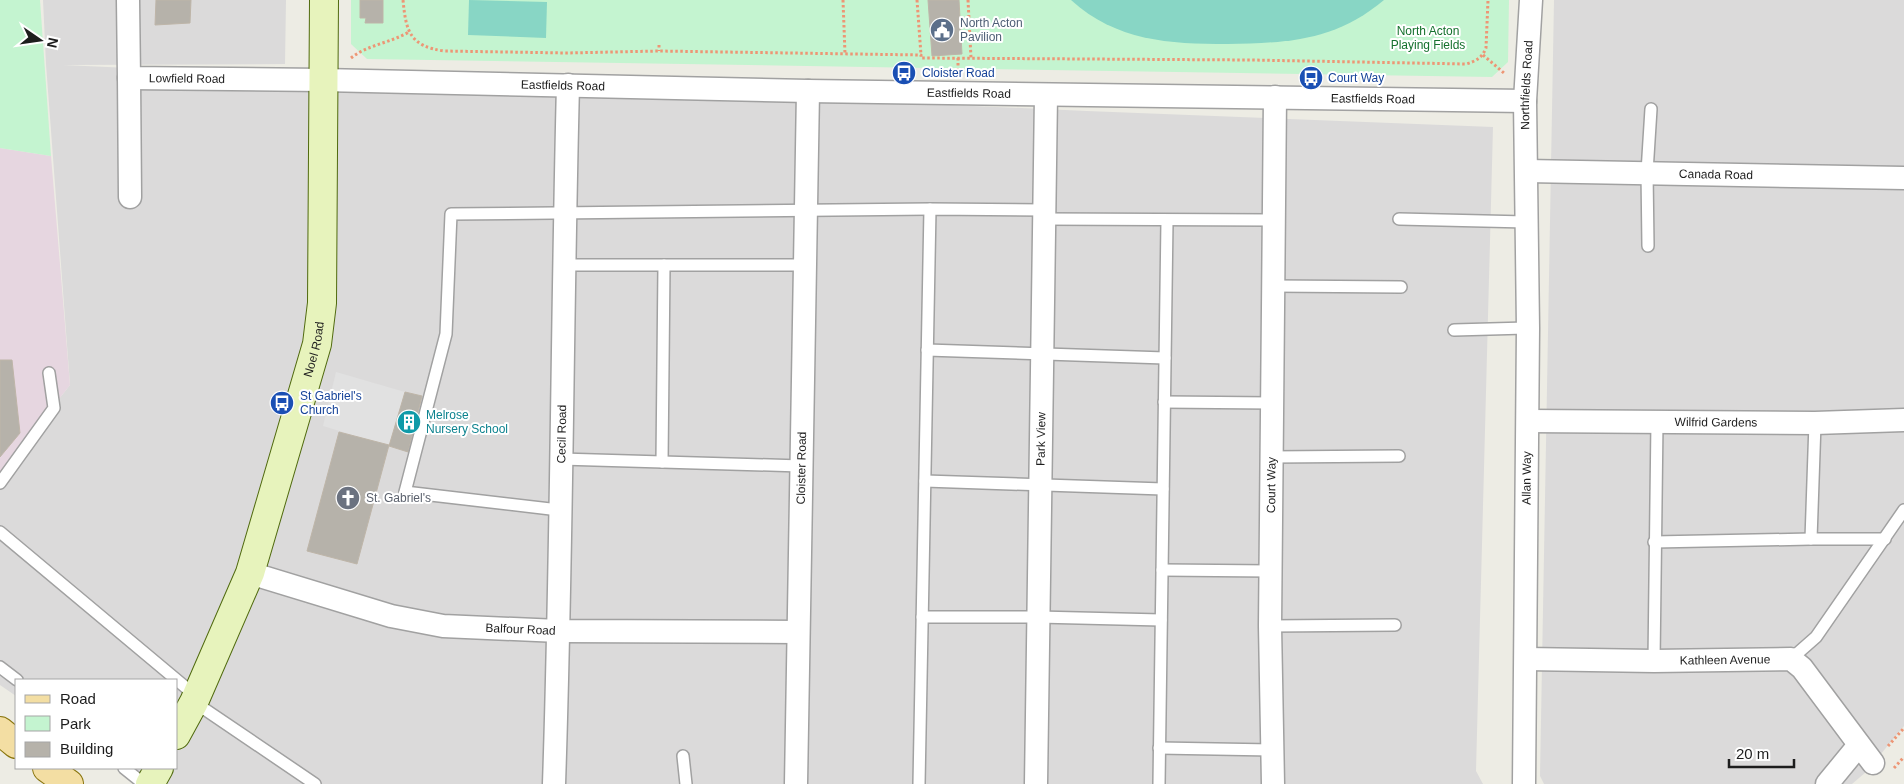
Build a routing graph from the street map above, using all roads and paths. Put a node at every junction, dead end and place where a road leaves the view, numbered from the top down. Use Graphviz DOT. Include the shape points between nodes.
graph roads {
  1 [pos="128,0"];
  2 [pos="324,0"];
  3 [pos="403,0"];
  4 [pos="843,0"];
  5 [pos="917,0"];
  6 [pos="968,0"];
  7 [pos="1488,0"];
  8 [pos="1531,0"];
  9 [pos="409,32"];
  10 [pos="449,45"];
  11 [pos="659,45"];
  12 [pos="449,51"];
  13 [pos="659,51"];
  14 [pos="845,54"];
  15 [pos="921,55"];
  16 [pos="971,58"];
  17 [pos="129,78"];
  18 [pos="323,80"];
  19 [pos="568,85"];
  20 [pos="808,91"];
  21 [pos="1046,95"];
  22 [pos="1275,96"];
  23 [pos="1525,101"];
  24 [pos="1651,108"];
  25 [pos="1527,171"];
  26 [pos="1648,172"];
  27 [pos="1904,178"];
  28 [pos="130,197"];
  29 [pos="930,209"];
  30 [pos="564,211"];
  31 [pos="805,211"];
  32 [pos="1044,215"];
  33 [pos="1399,218"];
  34 [pos="1274,220"];
  35 [pos="1167,221"];
  36 [pos="1528,222"];
  37 [pos="1648,246"];
  38 [pos="563,265"];
  39 [pos="664,265"];
  40 [pos="804,265"];
  41 [pos="1273,286"];
  42 [pos="1401,287"];
  43 [pos="1528,328"];
  44 [pos="1454,330"];
  45 [pos="927,350"];
  46 [pos="1042,354"];
  47 [pos="1164,358"];
  48 [pos="49,373"];
  49 [pos="1164,402"];
  50 [pos="1272,403"];
  51 [pos="1904,420"];
  52 [pos="1528,421"];
  53 [pos="1657,422"];
  54 [pos="1815,423"];
  55 [pos="1399,456"];
  56 [pos="1272,457"];
  57 [pos="561,459"];
  58 [pos="662,462"];
  59 [pos="801,466"];
  60 [pos="925,481"];
  61 [pos="0,483"];
  62 [pos="1040,485"];
  63 [pos="1163,489"];
  64 [pos="560,510"];
  65 [pos="1904,510"];
  66 [pos="0,532"];
  67 [pos="1811,539"];
  68 [pos="1885,539"];
  69 [pos="1654,542"];
  70 [pos="1162,570"];
  71 [pos="1270,571"];
  72 [pos="250,573"];
  73 [pos="922,617"];
  74 [pos="1038,617"];
  75 [pos="1161,620"];
  76 [pos="1395,625"];
  77 [pos="1270,626"];
  78 [pos="559,631"];
  79 [pos="798,632"];
  80 [pos="1526,659"];
  81 [pos="1791,659"];
  82 [pos="1654,661"];
  83 [pos="0,667"];
  84 [pos="16,679"];
  85 [pos="172,679"];
  86 [pos="178,684"];
  87 [pos="195,699"];
  88 [pos="0,731"];
  89 [pos="178,731"];
  90 [pos="15,743"];
  91 [pos="1859,745"];
  92 [pos="1159,748"];
  93 [pos="1272,750"];
  94 [pos="683,756"];
  95 [pos="1904,757"];
  96 [pos="1873,763"];
  97 [pos="1899,763"];
  98 [pos="48,769"];
  99 [pos="125,769"];
  100 [pos="158,769"];
  101 [pos="69,784"];
  102 [pos="144,784"];
  103 [pos="150,784"];
  104 [pos="315,784"];
  105 [pos="554,784"];
  106 [pos="686,784"];
  107 [pos="796,784"];
  108 [pos="919,784"];
  109 [pos="1036,784"];
  110 [pos="1158,784"];
  111 [pos="1273,784"];
  112 [pos="1524,784"];
  113 [pos="1827,784"];
  1 -- 17 [label="street"];
  2 -- 18 [label="street, Noel Road"];
  3 -- 9 [label="path"];
  4 -- 14 [label="path"];
  5 -- 15 [label="path"];
  6 -- 16 [label="path"];
  7 -- 16 [label="path" via="1486,48 1476,61 1466,64"];
  8 -- 23 [label="street, Northfields Road"];
  9 -- 12 [label="path" via="422,45"];
  9 -- 18 [label="path" via="396,40 359,52"];
  10 -- 12 [label="path"];
  11 -- 13 [label="path"];
  12 -- 13 [label="path"];
  13 -- 14 [label="path"];
  14 -- 15 [label="path"];
  15 -- 16 [label="path" via="921,58"];
  17 -- 18 [label="street, Lowfield Road"];
  17 -- 28 [label="street"];
  18 -- 19 [label="street, Eastfields Road"];
  18 -- 72 [label="street, Noel Road" via="322,303 317,344"];
  19 -- 20 [label="street, Eastfields Road"];
  19 -- 30 [label="street, Cecil Road"];
  20 -- 21 [label="street, Eastfields Road"];
  20 -- 31 [label="street, Cloister Road"];
  21 -- 22 [label="street, Eastfields Road"];
  21 -- 32 [label="street, Park View"];
  22 -- 23 [label="street, Eastfields Road"];
  22 -- 34 [label="street, Court Way"];
  23 -- 25 [label="street, Northfields Road"];
  24 -- 26 [label="lane"];
  25 -- 26 [label="street, Canada Road"];
  25 -- 36 [label="street, Allan Way"];
  26 -- 27 [label="street, Canada Road"];
  26 -- 37 [label="lane"];
  29 -- 31 [label="lane"];
  29 -- 32 [label="lane"];
  29 -- 45 [label="lane"];
  30 -- 31 [label="lane"];
  30 -- 38 [label="street, Cecil Road"];
  30 -- 64 [label="lane" via="451,214 446,334 405,492"];
  31 -- 40 [label="street, Cloister Road"];
  32 -- 35 [label="lane"];
  32 -- 46 [label="street, Park View"];
  33 -- 36 [label="lane"];
  34 -- 35 [label="lane"];
  34 -- 41 [label="street, Court Way"];
  35 -- 47 [label="lane"];
  36 -- 43 [label="street, Allan Way"];
  38 -- 39 [label="lane"];
  38 -- 57 [label="street, Cecil Road"];
  39 -- 40 [label="lane"];
  39 -- 58 [label="lane"];
  40 -- 59 [label="street, Cloister Road"];
  41 -- 42 [label="lane"];
  41 -- 50 [label="street, Court Way"];
  43 -- 44 [label="lane"];
  43 -- 52 [label="street, Allan Way"];
  45 -- 46 [label="lane"];
  45 -- 60 [label="lane"];
  46 -- 47 [label="lane"];
  46 -- 62 [label="street, Park View"];
  47 -- 49 [label="lane"];
  48 -- 61 [label="lane" via="54,408"];
  49 -- 50 [label="lane"];
  49 -- 63 [label="lane"];
  50 -- 56 [label="street, Court Way"];
  51 -- 54 [label="street, Wilfrid Gardens"];
  52 -- 53 [label="street, Wilfrid Gardens"];
  52 -- 80 [label="street, Allan Way"];
  53 -- 54 [label="street, Wilfrid Gardens"];
  53 -- 69 [label="lane"];
  54 -- 67 [label="lane"];
  55 -- 56 [label="lane"];
  56 -- 71 [label="street, Court Way"];
  57 -- 58 [label="lane"];
  57 -- 64 [label="street, Cecil Road"];
  58 -- 59 [label="lane"];
  59 -- 79 [label="street, Cloister Road"];
  60 -- 62 [label="lane"];
  60 -- 73 [label="lane"];
  62 -- 63 [label="lane"];
  62 -- 74 [label="street, Park View"];
  63 -- 70 [label="lane"];
  64 -- 78 [label="street, Cecil Road"];
  65 -- 68 [label="lane"];
  66 -- 85 [label="lane"];
  67 -- 68 [label="lane"];
  67 -- 69 [label="lane"];
  68 -- 81 [label="lane" via="1816,637"];
  69 -- 82 [label="lane"];
  70 -- 71 [label="lane"];
  70 -- 75 [label="lane"];
  71 -- 77 [label="street, Court Way"];
  72 -- 78 [label="street, Balfour Road" via="391,616 443,626"];
  72 -- 87 [label="street, Noel Road"];
  73 -- 74 [label="lane"];
  73 -- 108 [label="lane"];
  74 -- 75 [label="lane"];
  74 -- 109 [label="street, Park View"];
  75 -- 92 [label="lane"];
  76 -- 77 [label="lane"];
  77 -- 93 [label="street, Court Way"];
  78 -- 79 [label="street, Balfour Road"];
  78 -- 105 [label="street, Cecil Road"];
  79 -- 107 [label="street, Cloister Road"];
  80 -- 82 [label="street, Kathleen Avenue"];
  80 -- 112 [label="street, Allan Way"];
  81 -- 82 [label="street, Kathleen Avenue"];
  81 -- 91 [label="street" via="1802,668"];
  83 -- 84 [label="lane"];
  86 -- 87 [label="lane"];
  87 -- 89 [label="street, Noel Road"];
  87 -- 104 [label="lane"];
  88 -- 90 [label="main road"];
  91 -- 96 [label="street"];
  91 -- 113 [label="street"];
  92 -- 93 [label="lane"];
  92 -- 110 [label="lane"];
  93 -- 111 [label="street, Court Way"];
  94 -- 106 [label="lane"];
  95 -- 97 [label="path"];
  98 -- 101 [label="main road"];
  99 -- 102 [label="lane"];
  100 -- 103 [label="street"];
}
